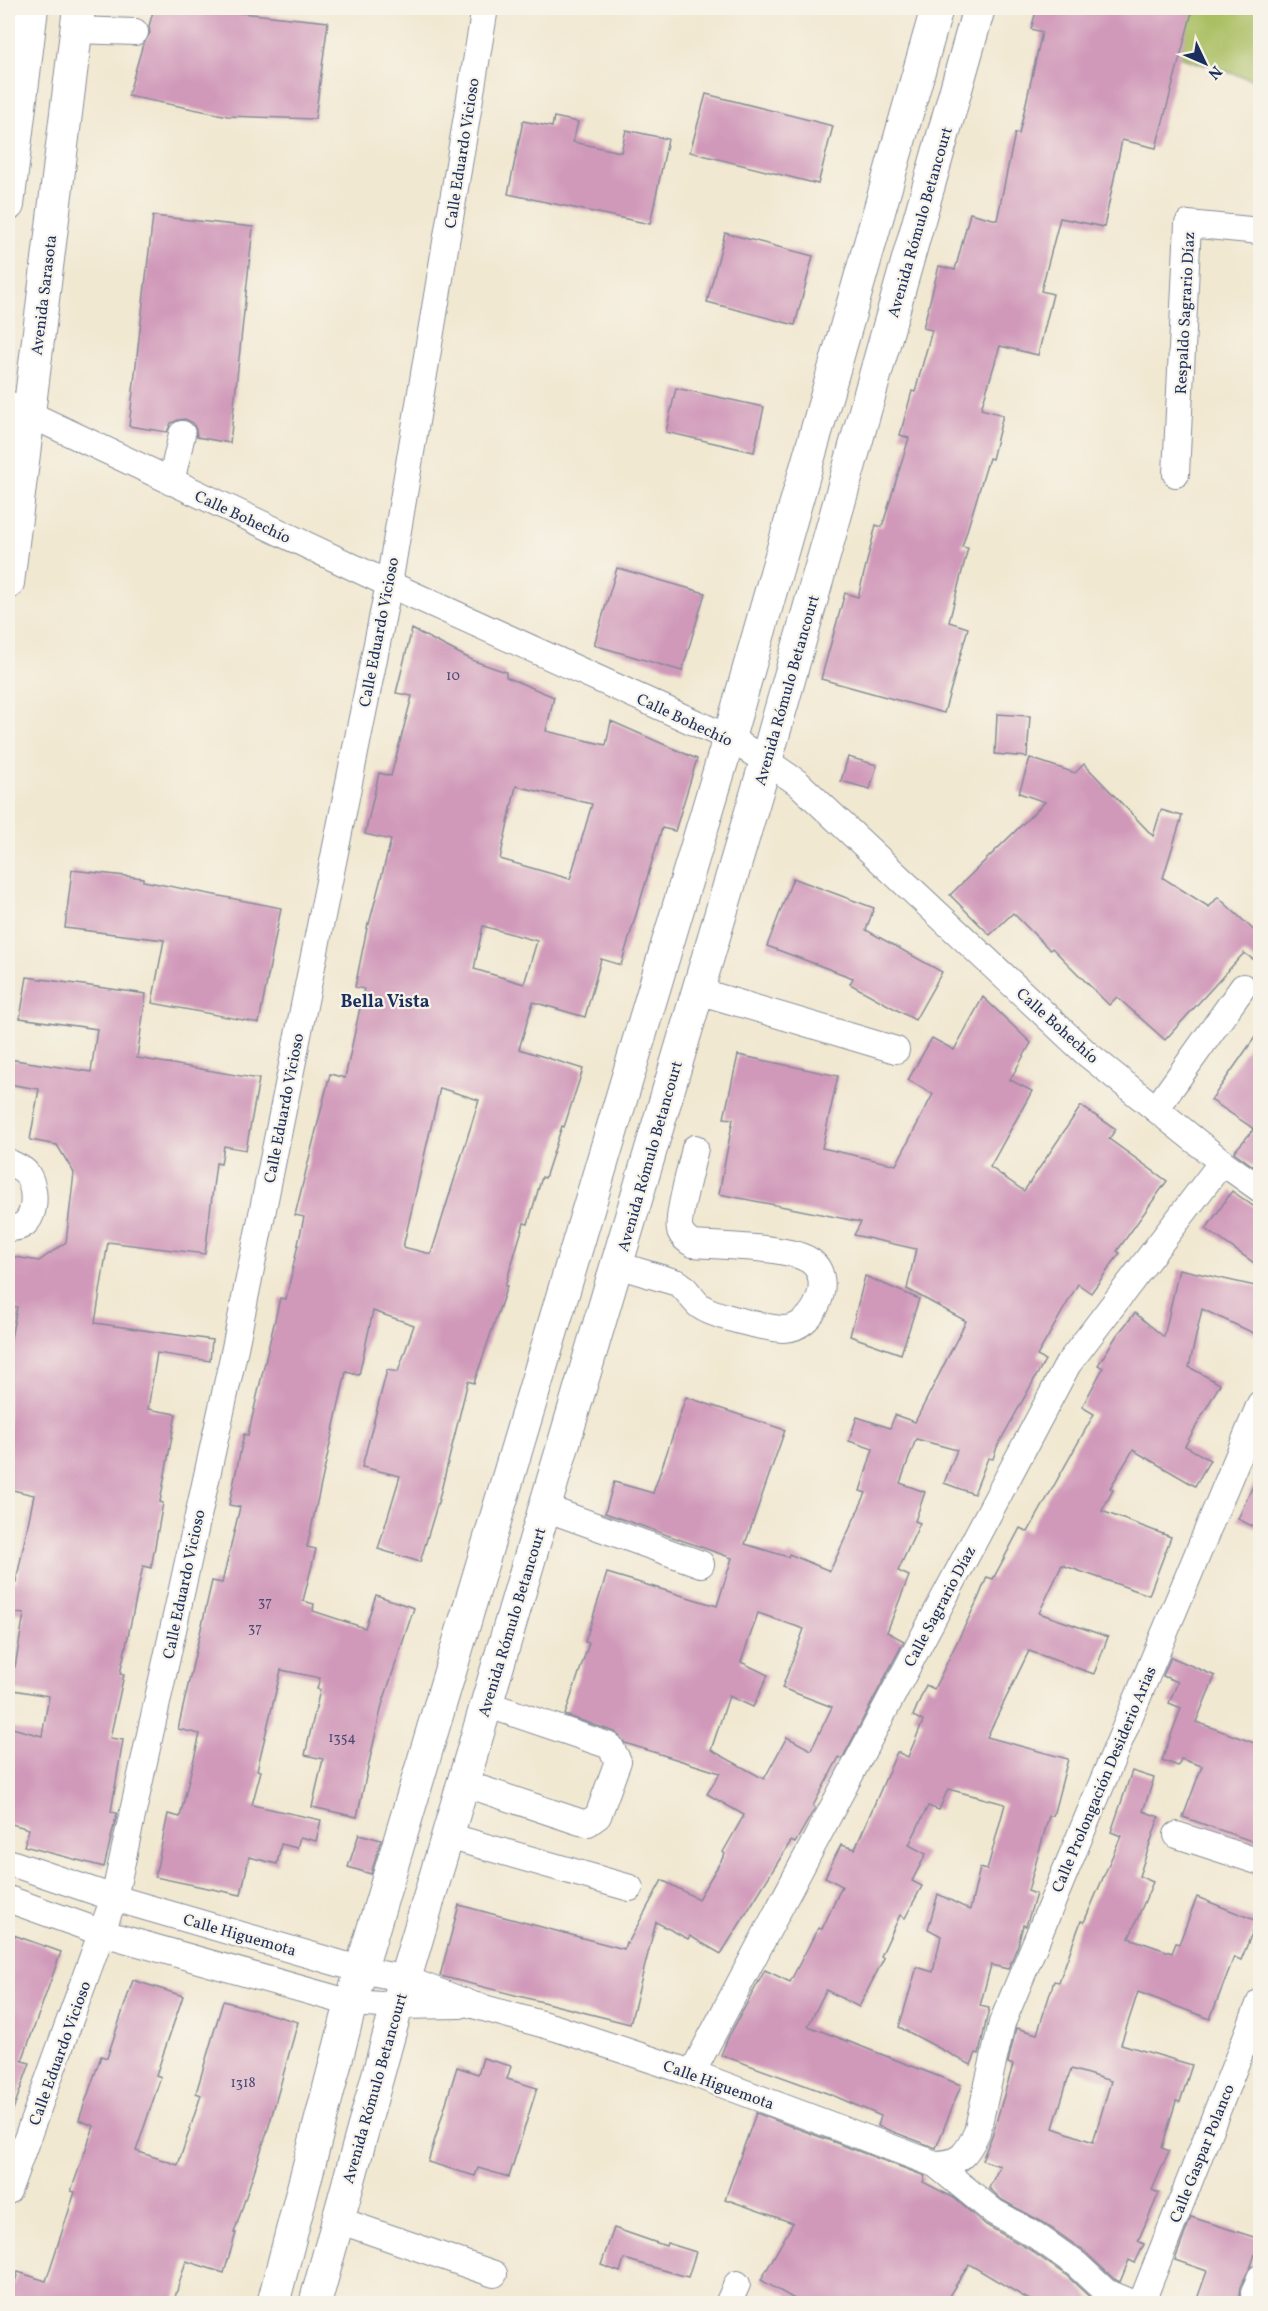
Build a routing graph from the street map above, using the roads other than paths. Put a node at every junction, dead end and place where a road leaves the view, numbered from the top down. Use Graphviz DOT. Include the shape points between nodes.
graph roads {
  1 [pos="32,8"];
  2 [pos="485,8"];
  3 [pos="937,8"];
  4 [pos="980,8"];
  5 [pos="77,19"];
  6 [pos="135,33"];
  7 [pos="8,205"];
  8 [pos="1260,231"];
  9 [pos="18,409"];
  10 [pos="182,435"];
  11 [pos="1176,474"];
  12 [pos="171,482"];
  13 [pos="8,583"];
  14 [pos="388,584"];
  15 [pos="729,738"];
  16 [pos="766,761"];
  17 [pos="1243,987"];
  18 [pos="698,991"];
  19 [pos="896,1050"];
  20 [pos="1156,1109"];
  21 [pos="695,1148"];
  22 [pos="8,1162"];
  23 [pos="1222,1162"];
  24 [pos="1260,1189"];
  25 [pos="8,1227"];
  26 [pos="617,1264"];
  27 [pos="1260,1404"];
  28 [pos="545,1508"];
  29 [pos="701,1564"];
  30 [pos="486,1704"];
  31 [pos="463,1782"];
  32 [pos="1177,1835"];
  33 [pos="448,1836"];
  34 [pos="8,1862"];
  35 [pos="1260,1862"];
  36 [pos="630,1888"];
  37 [pos="114,1898"];
  38 [pos="8,1899"];
  39 [pos="103,1933"];
  40 [pos="362,1970"];
  41 [pos="401,1993"];
  42 [pos="351,2002"];
  43 [pos="1260,2002"];
  44 [pos="692,2073"];
  45 [pos="935,2164"];
  46 [pos="8,2191"];
  47 [pos="338,2220"];
  48 [pos="494,2274"];
  49 [pos="1260,2278"];
  50 [pos="1260,2302"];
  51 [pos="273,2304"];
  52 [pos="315,2304"];
  53 [pos="1135,2304"];
  54 [pos="1141,2304"];
  1 -- 7 [label="main road"];
  2 -- 14 [label="street, Calle Eduardo Vicioso"];
  3 -- 15 [label="main road"];
  4 -- 16 [label="main road, Avenida Rómulo Betancourt"];
  5 -- 6 [label="street"];
  5 -- 9 [label="main road, Avenida Sarasota"];
  8 -- 11 [label="street, Respaldo Sagrario Díaz" via="1188,224"];
  9 -- 12 [label="street, Calle Bohechío"];
  9 -- 13 [label="main road, Avenida Sarasota"];
  10 -- 12 [label="street"];
  12 -- 14 [label="street, Calle Bohechío"];
  14 -- 15 [label="street, Calle Bohechío"];
  14 -- 37 [label="street, Calle Eduardo Vicioso" via="235,1348"];
  15 -- 16 [label="street, Calle Bohechío"];
  15 -- 40 [label="main road"];
  16 -- 18 [label="main road, Avenida Rómulo Betancourt"];
  16 -- 20 [label="street, Calle Bohechío" via="798,783 1086,1053"];
  17 -- 20 [label="street"];
  18 -- 19 [label="street"];
  18 -- 26 [label="main road, Avenida Rómulo Betancourt"];
  20 -- 23 [label="street, Calle Bohechío"];
  21 -- 26 [label="street" via="680,1218 681,1233 693,1244 776,1251 809,1260 821,1275 822,1287 810,1315 801,1324 785,1329 711,1312 678,1283"];
  22 -- 25 [label="street" via="26,1172 35,1200 31,1215 22,1226"];
  23 -- 24 [label="street, Calle Bohechío"];
  23 -- 44 [label="street, Calle Sagrario Díaz" via="1068,1364"];
  26 -- 28 [label="main road, Avenida Rómulo Betancourt"];
  27 -- 45 [label="street, Calle Prolongación Desiderio Arias" via="1002,2023 977,2132 961,2157 949,2164"];
  28 -- 29 [label="street"];
  28 -- 30 [label="main road, Avenida Rómulo Betancourt"];
  30 -- 31 [label="main road, Avenida Rómulo Betancourt"];
  30 -- 31 [label="street" via="610,1746 618,1761 598,1816 588,1823"];
  31 -- 33 [label="main road, Avenida Rómulo Betancourt"];
  32 -- 35 [label="street"];
  33 -- 36 [label="street"];
  33 -- 41 [label="main road, Avenida Rómulo Betancourt"];
  34 -- 37 [label="street, Calle Higuemota"];
  37 -- 39 [label="street, Calle Eduardo Vicioso"];
  37 -- 40 [label="street, Calle Higuemota"];
  38 -- 39 [label="street, Calle Higuemota"];
  39 -- 42 [label="street, Calle Higuemota"];
  39 -- 46 [label="street, Calle Eduardo Vicioso"];
  40 -- 41 [label="street, Calle Higuemota"];
  40 -- 42 [label="main road"];
  41 -- 42 [label="street, Calle Higuemota"];
  41 -- 44 [label="street, Calle Higuemota" via="473,2005"];
  41 -- 47 [label="main road, Avenida Rómulo Betancourt"];
  42 -- 51 [label="main road"];
  43 -- 54 [label="street, Calle Gaspar Polanco"];
  44 -- 45 [label="street, Calle Higuemota"];
  45 -- 53 [label="street, Calle Higuemota" via="994,2212 1076,2264 1106,2292"];
  47 -- 48 [label="street"];
  47 -- 52 [label="main road, Avenida Rómulo Betancourt"];
  49 -- 50 [label="street" via="1254,2293"];
}
